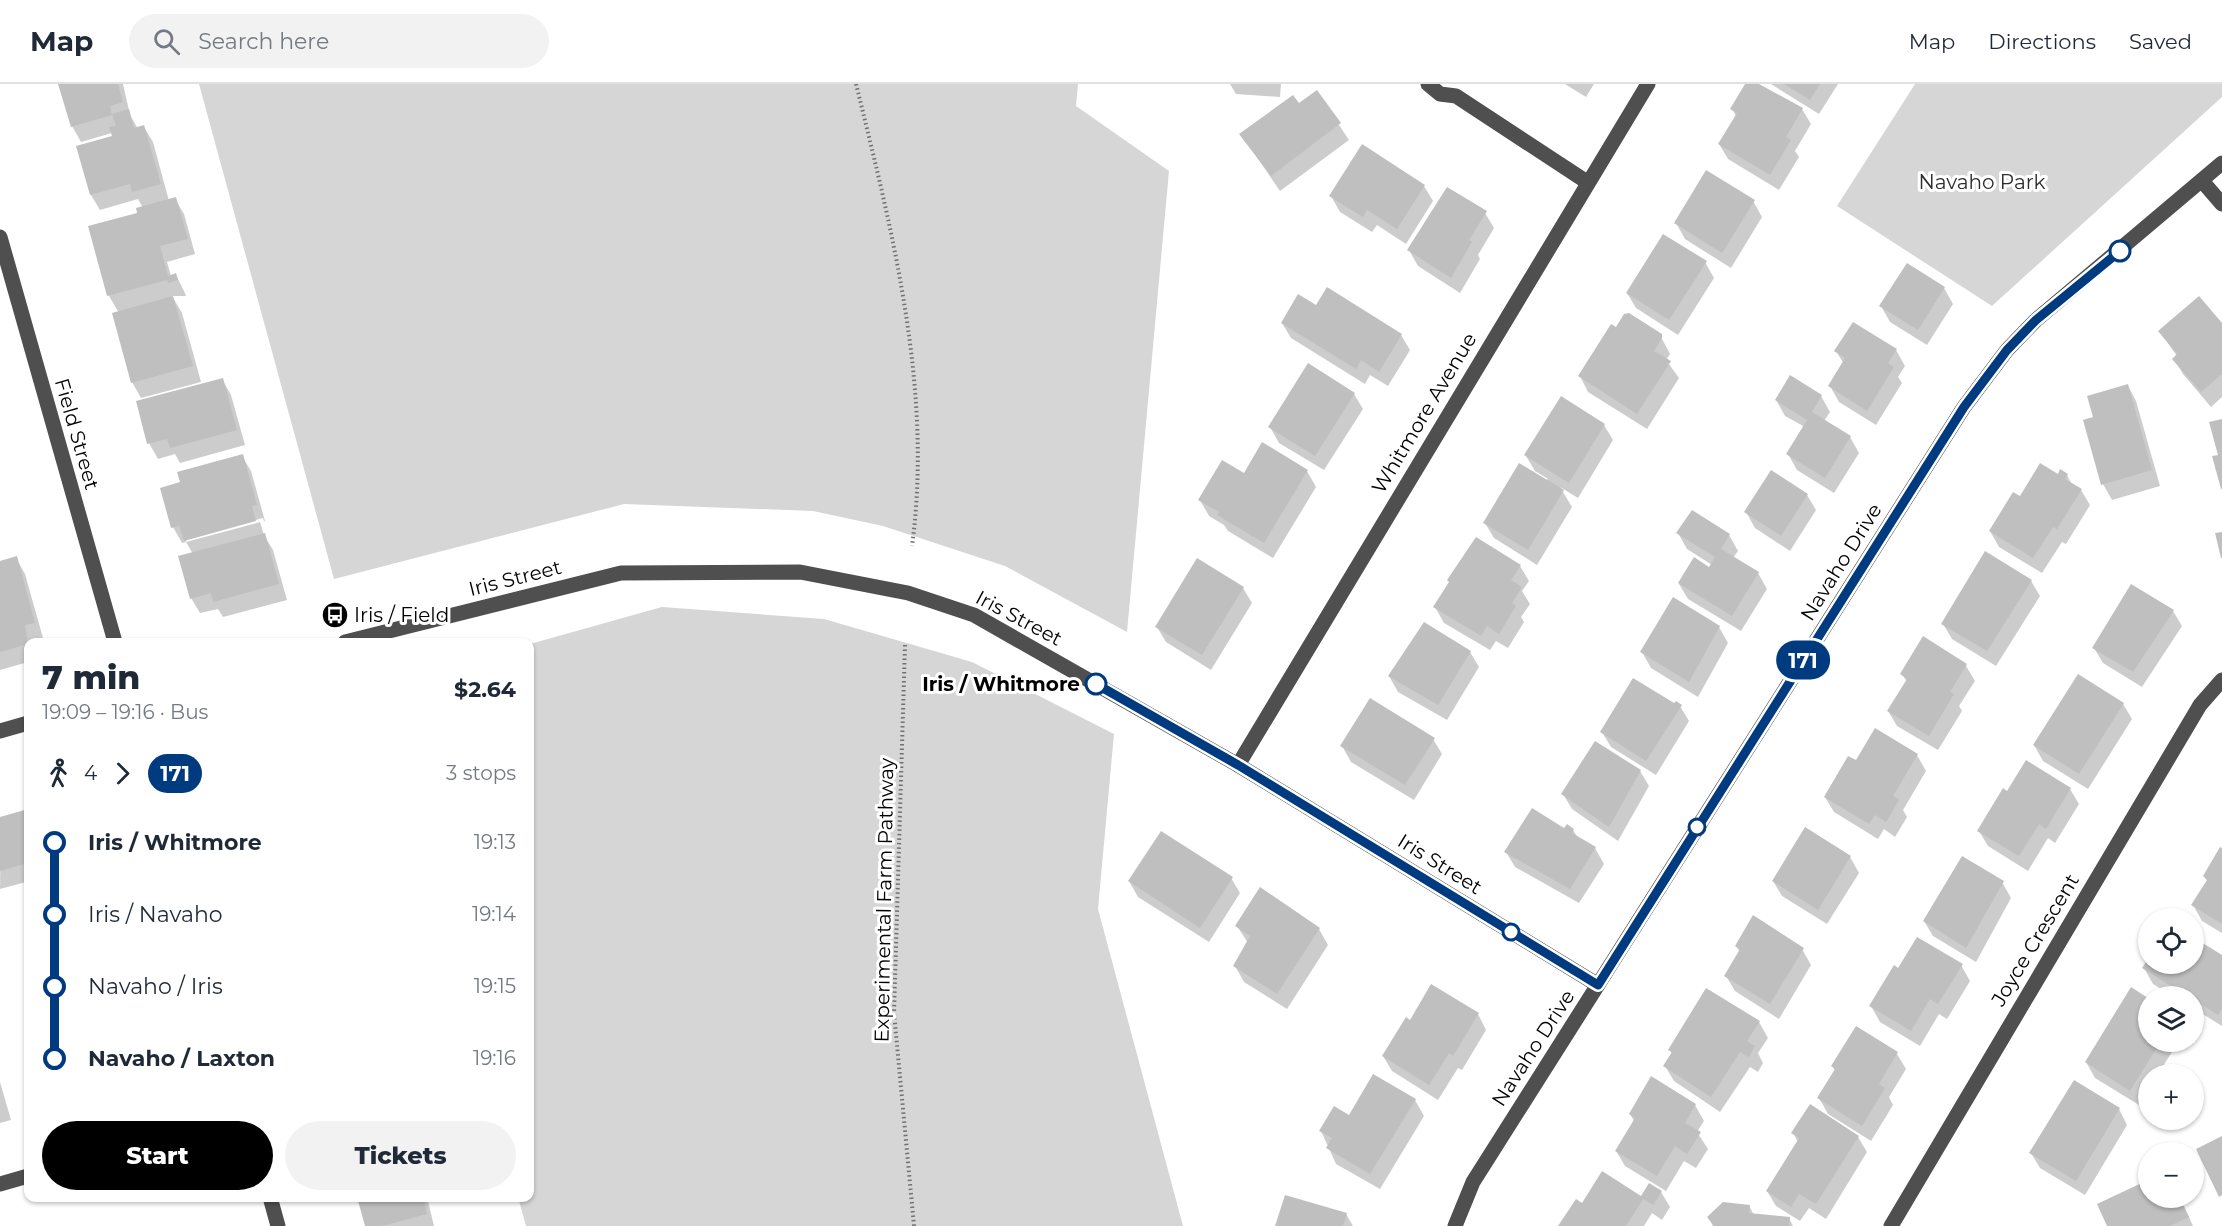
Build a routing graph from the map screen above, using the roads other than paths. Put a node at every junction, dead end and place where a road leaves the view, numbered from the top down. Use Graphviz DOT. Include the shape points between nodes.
graph roads {
  1 [pos="1428,84"];
  2 [pos="1648,84"];
  3 [pos="2222,164"];
  4 [pos="1587,182"];
  5 [pos="2203,182"];
  6 [pos="2222,204"];
  7 [pos="0,237"];
  8 [pos="113,638"];
  9 [pos="361,638"];
  10 [pos="2222,680"];
  11 [pos="24,724"];
  12 [pos="0,731"];
  13 [pos="1238,765"];
  14 [pos="1598,985"];
  15 [pos="24,1177"];
  16 [pos="0,1184"];
  17 [pos="271,1202"];
  18 [pos="278,1226"];
  19 [pos="1455,1226"];
  20 [pos="1891,1226"];
  1 -- 4 [label="street" via="1440,94 1456,96"];
  2 -- 4 [label="street, Whitmore Avenue"];
  3 -- 5 [label="street, Navaho Drive"];
  4 -- 13 [label="street, Whitmore Avenue"];
  5 -- 6 [label="street"];
  5 -- 14 [label="street, Navaho Drive" via="2036,320 1993,369 1958,417"];
  7 -- 8 [label="street, Field Street"];
  9 -- 13 [label="street, Iris Street" via="621,573 800,572 908,593 974,615"];
  10 -- 20 [label="street, Joyce Crescent" via="2200,705"];
  11 -- 12 [label="street"];
  13 -- 14 [label="street, Iris Street"];
  14 -- 19 [label="street, Navaho Drive" via="1473,1182"];
  15 -- 16 [label="street"];
  17 -- 18 [label="street"];
}
